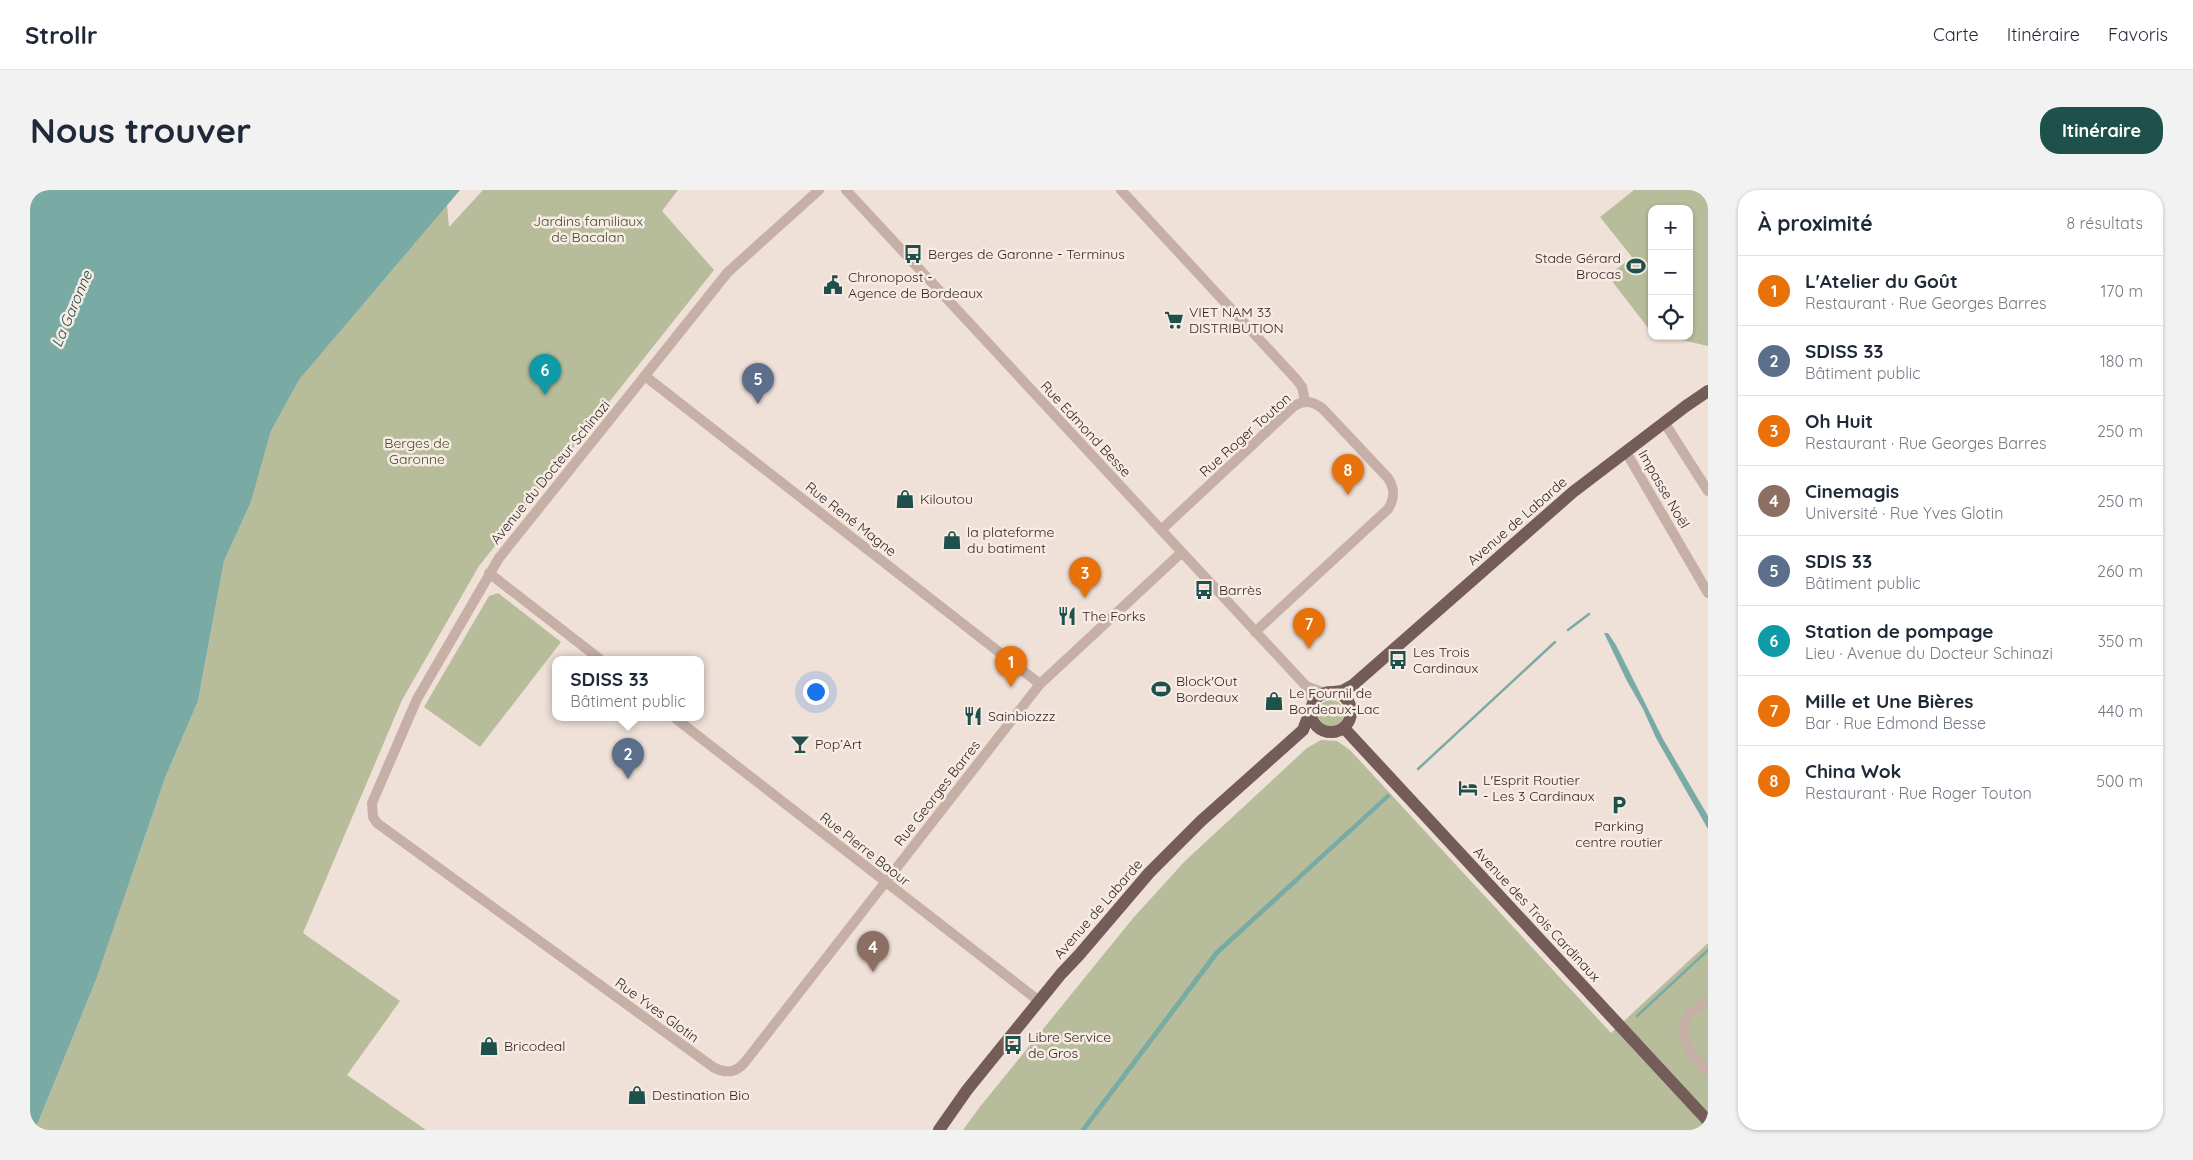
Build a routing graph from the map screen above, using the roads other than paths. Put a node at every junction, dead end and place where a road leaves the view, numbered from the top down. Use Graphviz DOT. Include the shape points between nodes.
graph roads {
  1 [pos="819,190"];
  2 [pos="846,190"];
  3 [pos="1121,190"];
  4 [pos="645,376"];
  5 [pos="1708,391"];
  6 [pos="1305,401"];
  7 [pos="1664,422"];
  8 [pos="1626,452"];
  9 [pos="1708,491"];
  10 [pos="1161,530"];
  11 [pos="1181,553"];
  12 [pos="489,573"];
  13 [pos="1708,592"];
  14 [pos="1255,632"];
  15 [pos="596,656"];
  16 [pos="1040,684"];
  17 [pos="1353,684"];
  18 [pos="1306,686"];
  19 [pos="1329,692"];
  20 [pos="1350,704"];
  21 [pos="1311,707"];
  22 [pos="679,721"];
  23 [pos="1344,728"];
  24 [pos="1303,730"];
  25 [pos="1320,730"];
  26 [pos="373,817"];
  27 [pos="886,882"];
  28 [pos="1038,1001"];
  29 [pos="1708,1002"];
  30 [pos="1708,1071"];
  31 [pos="1708,1121"];
  32 [pos="938,1130"];
  1 -- 4 [label="street, Avenue du Docteur Schinazi" via="728,272"];
  2 -- 10 [label="street, Rue Edmond Besse"];
  3 -- 6 [label="street" via="1296,379 1302,386"];
  4 -- 12 [label="street, Avenue du Docteur Schinazi"];
  4 -- 16 [label="street, Rue René Magne"];
  5 -- 7 [label="main road, Avenue de Labarde"];
  6 -- 10 [label="street, Rue Roger Touton" via="1293,407"];
  6 -- 14 [label="street, Rue Roger Touton" via="1320,406 1388,478 1394,497 1388,508"];
  7 -- 8 [label="main road, Avenue de Labarde"];
  7 -- 9 [label="street"];
  8 -- 13 [label="street, Impasse Noël"];
  8 -- 17 [label="main road, Avenue de Labarde" via="1573,492"];
  10 -- 11 [label="street, Rue Edmond Besse"];
  11 -- 14 [label="street, Rue Edmond Besse"];
  11 -- 16 [label="street, Rue Georges Barres"];
  12 -- 15 [label="street"];
  12 -- 26 [label="street, Avenue du Docteur Schinazi" via="417,699 372,803"];
  14 -- 18 [label="street, Rue Edmond Besse"];
  16 -- 27 [label="street, Rue Georges Barres"];
  17 -- 19 [label="main road, Avenue de Labarde" via="1346,689"];
  17 -- 20 [label="main road"];
  18 -- 19 [label="street, Rue Edmond Besse"];
  18 -- 21 [label="street, Rue Edmond Besse"];
  19 -- 20 [label="main road" via="1344,696"];
  19 -- 21 [label="main road"];
  20 -- 23 [label="main road" via="1351,714"];
  21 -- 24 [label="main road, Avenue de Labarde"];
  21 -- 25 [label="main road" via="1313,722"];
  22 -- 27 [label="street, Rue Pierre Baour"];
  23 -- 25 [label="main road" via="1333,733"];
  23 -- 31 [label="main road, Avenue des Trois Cardinaux"];
  24 -- 25 [label="main road"];
  24 -- 28 [label="main road, Avenue de Labarde" via="1164,857"];
  26 -- 27 [label="street, Rue Yves Glotin" via="392,835 724,1072 735,1071 745,1062"];
  27 -- 28 [label="street, Rue Pierre Baour"];
  28 -- 32 [label="main road, Avenue de Labarde"];
  29 -- 30 [label="street" via="1694,1009 1685,1020 1684,1036"];
}
